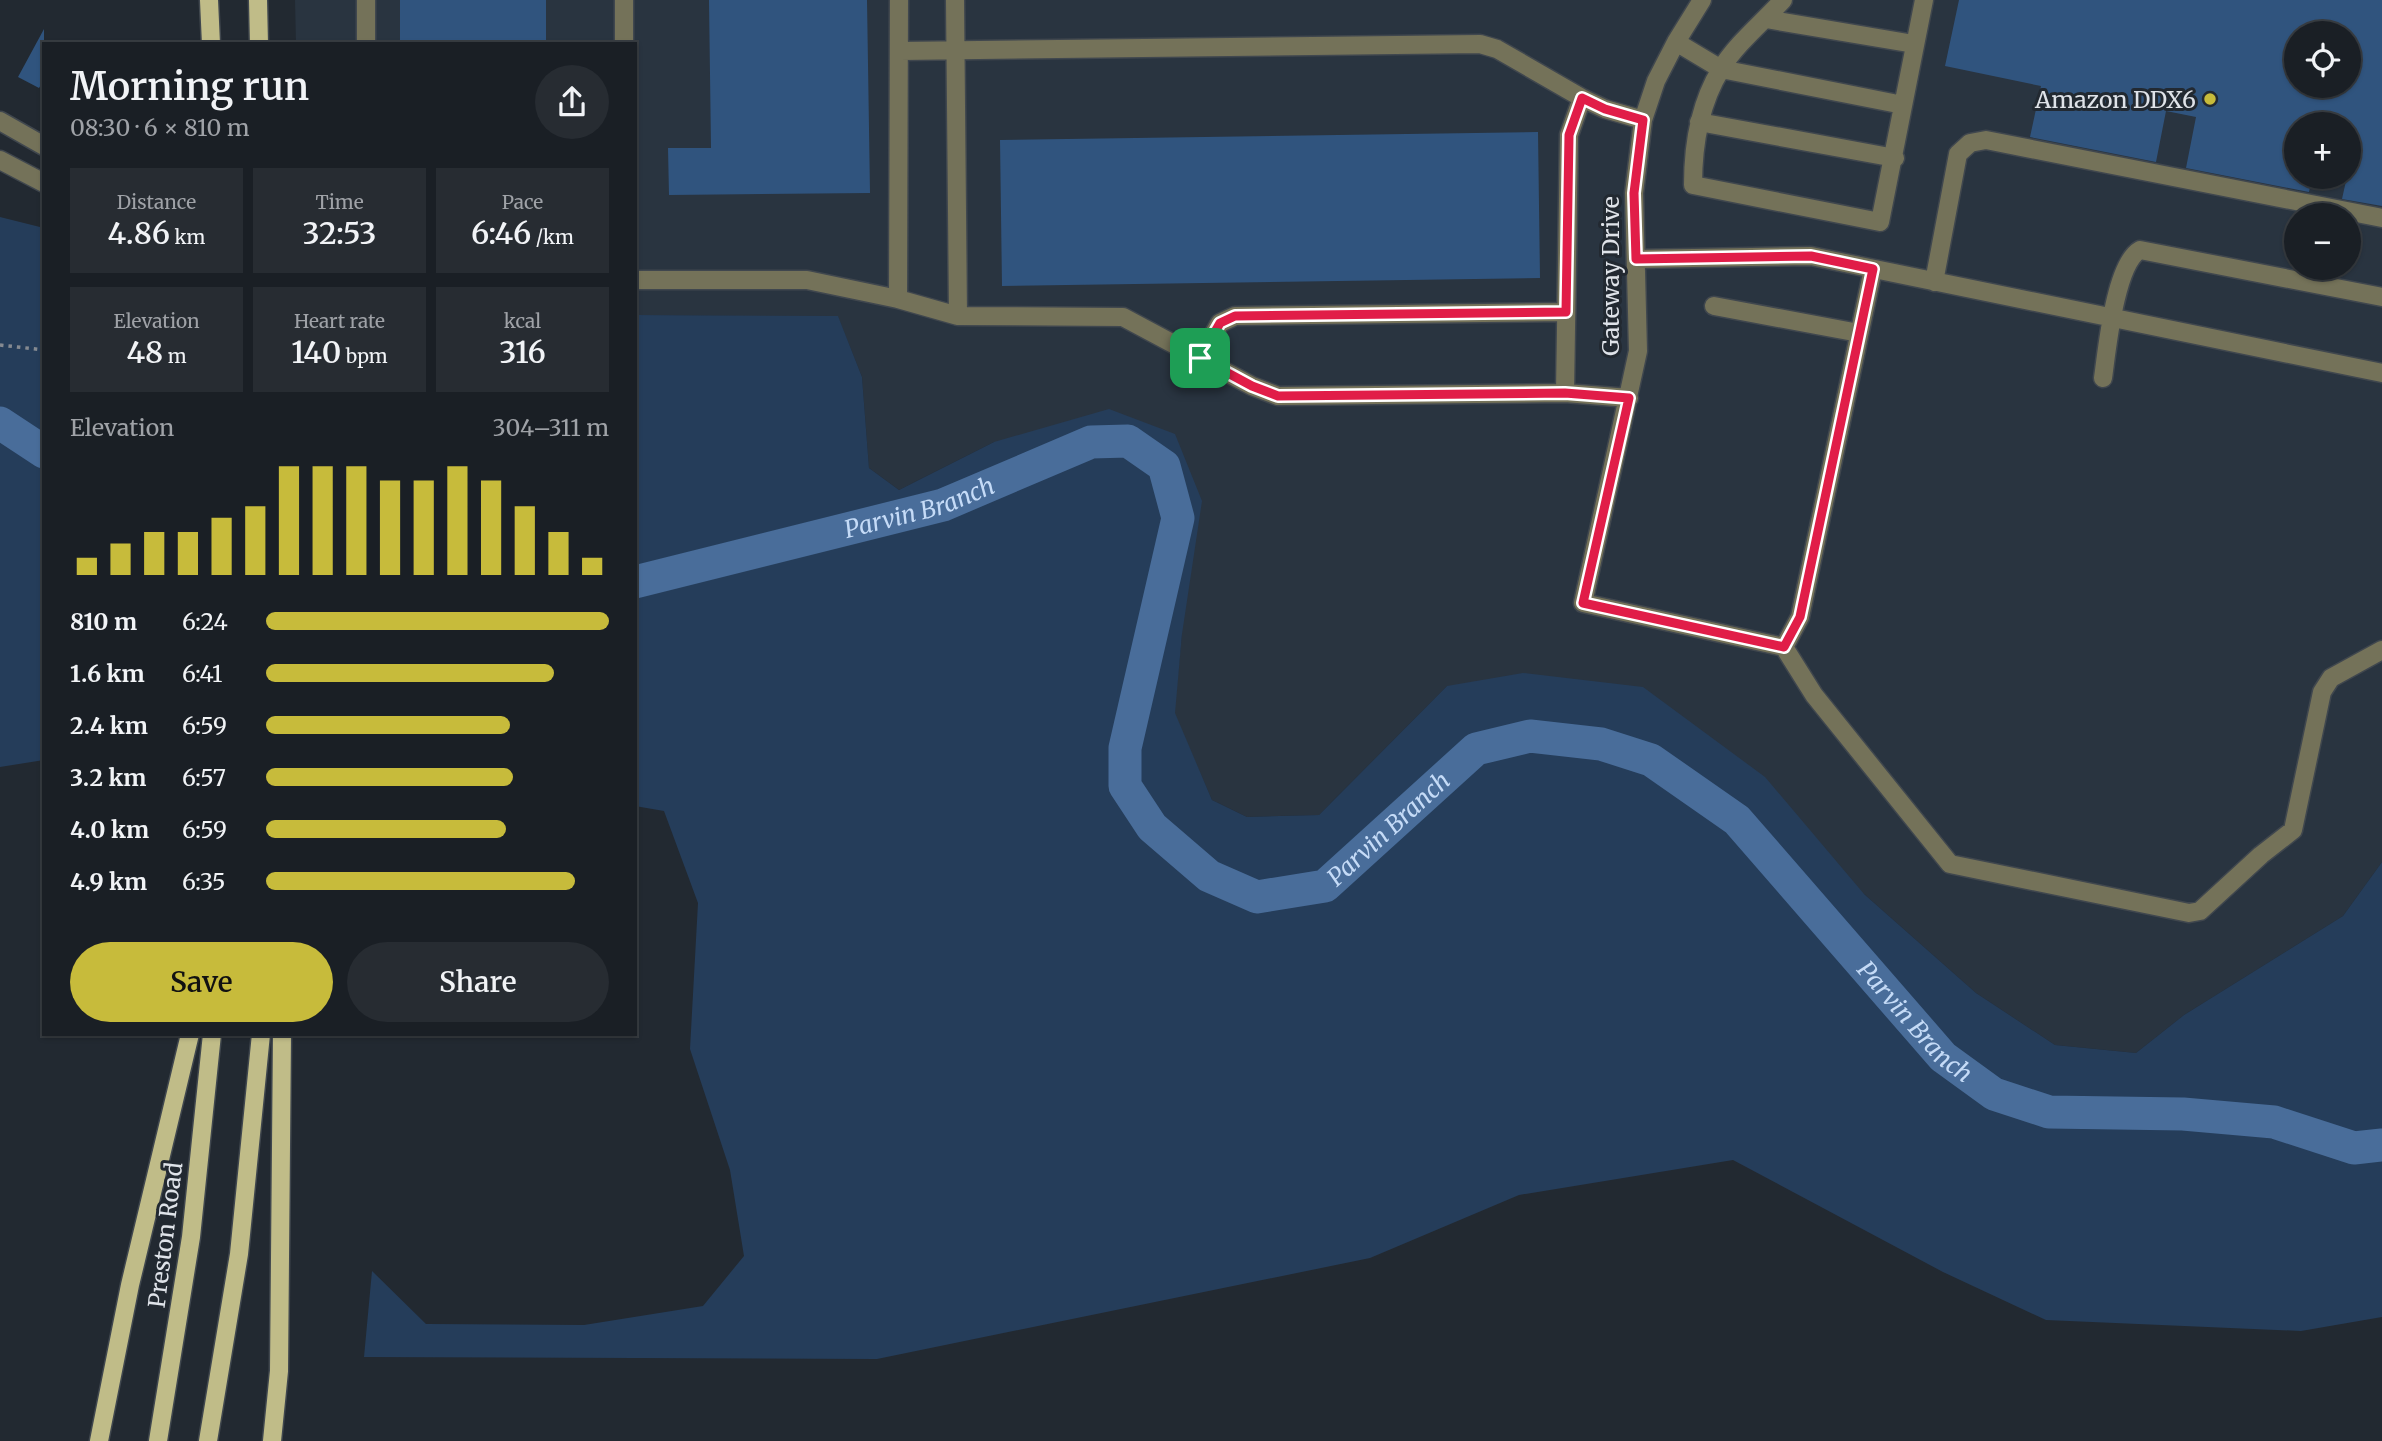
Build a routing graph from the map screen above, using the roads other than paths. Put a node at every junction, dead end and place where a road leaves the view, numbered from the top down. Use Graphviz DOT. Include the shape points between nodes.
graph roads {
  1 [pos="209,0"];
  2 [pos="258,0"];
  3 [pos="366,0"];
  4 [pos="624,0"];
  5 [pos="900,0"];
  6 [pos="956,0"];
  7 [pos="1702,0"];
  8 [pos="1783,0"];
  9 [pos="1924,0"];
  10 [pos="1766,19"];
  11 [pos="211,42"];
  12 [pos="259,42"];
  13 [pos="366,42"];
  14 [pos="624,42"];
  15 [pos="1676,42"];
  16 [pos="1914,44"];
  17 [pos="900,51"];
  18 [pos="956,51"];
  19 [pos="1721,69"];
  20 [pos="1582,98"];
  21 [pos="1903,105"];
  22 [pos="1643,120"];
  23 [pos="0,121"];
  24 [pos="1699,122"];
  25 [pos="42,145"];
  26 [pos="1895,158"];
  27 [pos="0,160"];
  28 [pos="42,182"];
  29 [pos="2382,218"];
  30 [pos="1636,259"];
  31 [pos="1873,269"];
  32 [pos="637,281"];
  33 [pos="1934,282"];
  34 [pos="2382,298"];
  35 [pos="898,299"];
  36 [pos="1714,306"];
  37 [pos="1566,312"];
  38 [pos="958,316"];
  39 [pos="2113,318"];
  40 [pos="1859,333"];
  41 [pos="1200,358"];
  42 [pos="2382,373"];
  43 [pos="2103,378"];
  44 [pos="1565,393"];
  45 [pos="1629,398"];
  46 [pos="1784,647"];
  47 [pos="2382,650"];
  48 [pos="190,1036"];
  49 [pos="212,1036"];
  50 [pos="261,1036"];
  51 [pos="282,1036"];
  52 [pos="99,1441"];
  53 [pos="159,1441"];
  54 [pos="208,1441"];
  55 [pos="272,1441"];
  1 -- 11 [label="main road"];
  2 -- 12 [label="main road"];
  3 -- 13 [label="street"];
  4 -- 14 [label="street"];
  5 -- 17 [label="street"];
  6 -- 18 [label="street"];
  7 -- 15 [label="street, Gateway Drive"];
  8 -- 10 [label="street"];
  9 -- 16 [label="street"];
  10 -- 16 [label="street"];
  10 -- 19 [label="street"];
  15 -- 19 [label="street"];
  15 -- 22 [label="street, Gateway Drive"];
  16 -- 21 [label="street"];
  17 -- 18 [label="street"];
  17 -- 35 [label="street"];
  18 -- 20 [label="street" via="1480,44 1497,49"];
  18 -- 38 [label="street"];
  19 -- 21 [label="street"];
  19 -- 24 [label="street"];
  20 -- 22 [label="street"];
  20 -- 37 [label="street" via="1569,135"];
  21 -- 26 [label="street"];
  22 -- 30 [label="street, Gateway Drive" via="1634,193"];
  23 -- 25 [label="street"];
  24 -- 26 [label="street"];
  24 -- 26 [label="street" via="1693,185 1880,222"];
  27 -- 28 [label="street"];
  29 -- 33 [label="street" via="1986,140 1970,143 1958,154"];
  30 -- 31 [label="street" via="1811,256"];
  30 -- 45 [label="street, Gateway Drive" via="1637,351"];
  31 -- 33 [label="street"];
  31 -- 40 [label="street"];
  32 -- 35 [label="street" via="807,281"];
  33 -- 39 [label="street"];
  34 -- 39 [label="street" via="2140,250 2130,258"];
  35 -- 38 [label="street"];
  36 -- 40 [label="street"];
  37 -- 41 [label="street" via="1235,316 1220,323"];
  37 -- 44 [label="street"];
  38 -- 41 [label="street" via="1123,317"];
  39 -- 42 [label="street"];
  39 -- 43 [label="street"];
  40 -- 46 [label="street" via="1800,617"];
  41 -- 44 [label="street" via="1278,396"];
  44 -- 45 [label="street"];
  45 -- 46 [label="street, Gateway Drive" via="1583,603"];
  46 -- 47 [label="street" via="1814,695 1950,864 2189,913 2200,911 2293,830 2322,692 2331,678"];
  48 -- 52 [label="main road" via="130,1284"];
  49 -- 53 [label="main road, Preston Road" via="192,1225"];
  50 -- 54 [label="main road" via="239,1254"];
  51 -- 55 [label="main road" via="279,1371"];
}
